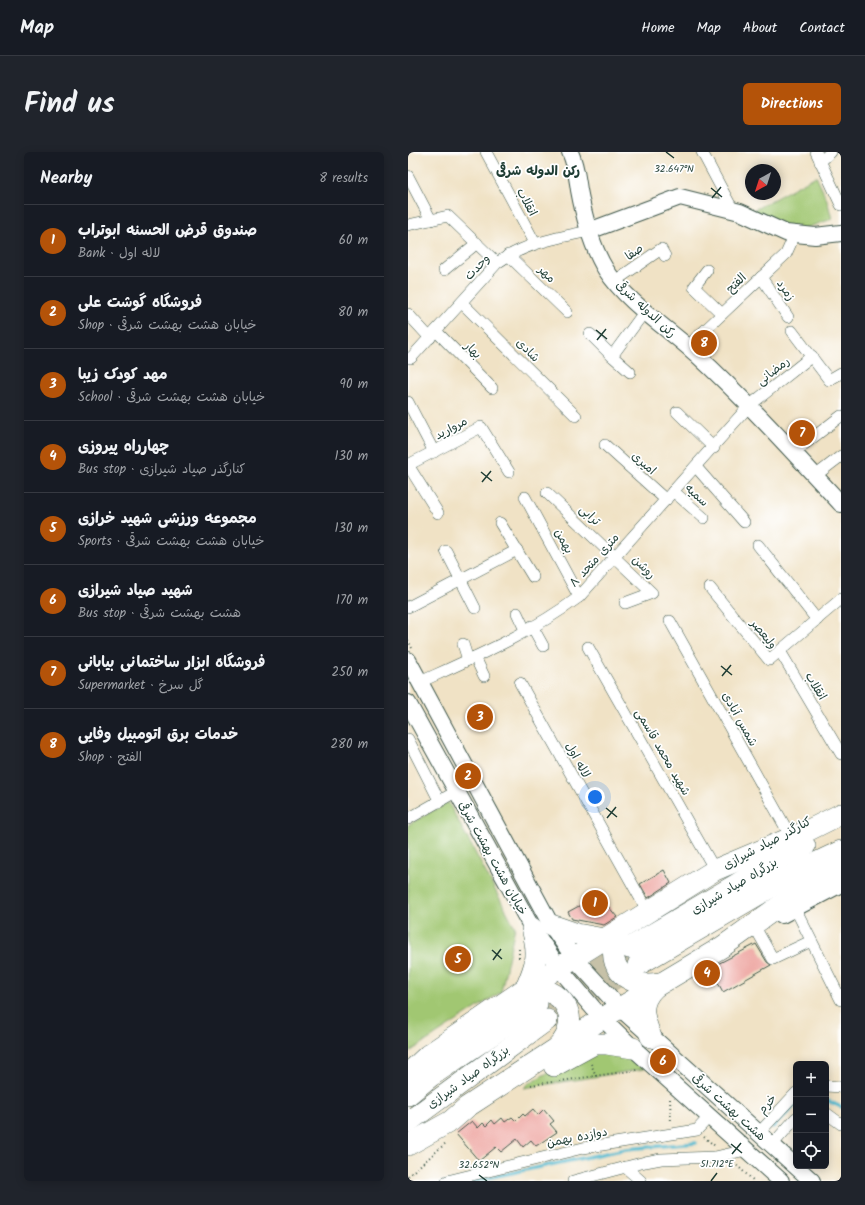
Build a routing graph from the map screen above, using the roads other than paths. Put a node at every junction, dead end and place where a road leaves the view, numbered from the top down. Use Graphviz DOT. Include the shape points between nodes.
graph roads {
  1 [pos="486,152"];
  2 [pos="570,152"];
  3 [pos="702,152"];
  4 [pos="831,152"];
  5 [pos="818,157"];
  6 [pos="408,176"];
  7 [pos="841,205"];
  8 [pos="733,210"];
  9 [pos="431,220"];
  10 [pos="408,225"];
  11 [pos="589,231"];
  12 [pos="841,233"];
  13 [pos="795,234"];
  14 [pos="535,243"];
  15 [pos="477,244"];
  16 [pos="508,255"];
  17 [pos="665,256"];
  18 [pos="496,264"];
  19 [pos="444,270"];
  20 [pos="707,270"];
  21 [pos="761,277"];
  22 [pos="615,282"];
  23 [pos="462,303"];
  24 [pos="645,311"];
  25 [pos="567,312"];
  26 [pos="408,314"];
  27 [pos="722,314"];
  28 [pos="788,317"];
  29 [pos="792,331"];
  30 [pos="590,334"];
  31 [pos="433,335"];
  32 [pos="687,346"];
  33 [pos="612,356"];
  34 [pos="812,356"];
  35 [pos="408,358"];
  36 [pos="630,372"];
  37 [pos="841,373"];
  38 [pos="492,388"];
  39 [pos="408,402"];
  40 [pos="749,406"];
  41 [pos="677,412"];
  42 [pos="576,416"];
  43 [pos="841,416"];
  44 [pos="605,445"];
  45 [pos="714,448"];
  46 [pos="434,452"];
  47 [pos="794,452"];
  48 [pos="841,456"];
  49 [pos="408,465"];
  50 [pos="696,467"];
  51 [pos="508,472"];
  52 [pos="815,476"];
  53 [pos="674,491"];
  54 [pos="547,493"];
  55 [pos="526,497"];
  56 [pos="666,500"];
  57 [pos="841,504"];
  58 [pos="438,513"];
  59 [pos="704,518"];
  60 [pos="744,522"];
  61 [pos="500,524"];
  62 [pos="758,545"];
  63 [pos="517,550"];
  64 [pos="446,551"];
  65 [pos="615,556"];
  66 [pos="533,577"];
  67 [pos="461,579"];
  68 [pos="710,588"];
  69 [pos="579,597"];
  70 [pos="841,599"];
  71 [pos="625,603"];
  72 [pos="408,607"];
  73 [pos="475,608"];
  74 [pos="517,614"];
  75 [pos="817,620"];
  76 [pos="670,621"];
  77 [pos="529,628"];
  78 [pos="463,644"];
  79 [pos="543,646"];
  80 [pos="588,646"];
  81 [pos="780,651"];
  82 [pos="472,659"];
  83 [pos="408,660"];
  84 [pos="484,676"];
  85 [pos="420,682"];
  86 [pos="520,683"];
  87 [pos="408,703"];
  88 [pos="408,740"];
  89 [pos="841,754"];
  90 [pos="457,791"];
  91 [pos="440,802"];
  92 [pos="841,806"];
  93 [pos="841,814"];
  94 [pos="408,819"];
  95 [pos="841,828"];
  96 [pos="787,830"];
  97 [pos="841,851"];
  98 [pos="715,870"];
  99 [pos="841,870"];
  100 [pos="841,884"];
  101 [pos="795,908"];
  102 [pos="648,912"];
  103 [pos="542,927"];
  104 [pos="756,929"];
  105 [pos="811,941"];
  106 [pos="622,946"];
  107 [pos="722,947"];
  108 [pos="567,963"];
  109 [pos="659,983"];
  110 [pos="841,1000"];
  111 [pos="537,1004"];
  112 [pos="611,1013"];
  113 [pos="651,1037"];
  114 [pos="556,1049"];
  115 [pos="634,1057"];
  116 [pos="408,1073"];
  117 [pos="512,1078"];
  118 [pos="829,1086"];
  119 [pos="841,1087"];
  120 [pos="408,1095"];
  121 [pos="793,1096"];
  122 [pos="829,1115"];
  123 [pos="709,1117"];
  124 [pos="451,1121"];
  125 [pos="793,1121"];
  126 [pos="408,1122"];
  127 [pos="841,1124"];
  128 [pos="758,1134"];
  129 [pos="408,1144"];
  130 [pos="772,1145"];
  131 [pos="746,1150"];
  132 [pos="408,1154"];
  133 [pos="625,1168"];
  134 [pos="447,1181"];
  135 [pos="573,1181"];
  136 [pos="641,1181"];
  137 [pos="781,1181"];
  138 [pos="812,1181"];
  1 -- 14 [label="street, انقلاب"];
  2 -- 11 [label="main road, رکن الدوله شرقی" via="575,163"];
  3 -- 8 [label="street"];
  4 -- 5 [label="street"];
  5 -- 7 [label="street"];
  6 -- 9 [label="street"];
  8 -- 11 [label="main road" via="680,197"];
  8 -- 13 [label="main road" via="786,233"];
  9 -- 10 [label="street"];
  9 -- 15 [label="street" via="448,216"];
  11 -- 14 [label="street, وحدت"];
  11 -- 22 [label="main road, رکن الدوله شرقی" via="592,243"];
  12 -- 13 [label="main road" via="815,236"];
  13 -- 21 [label="street, الفتح" via="786,254"];
  14 -- 16 [label="street, وحدت"];
  15 -- 18 [label="street"];
  15 -- 19 [label="street"];
  16 -- 18 [label="street, وحدت"];
  16 -- 25 [label="street, مهر"];
  17 -- 22 [label="street, صفا" via="661,249"];
  18 -- 23 [label="street, وحدت"];
  20 -- 27 [label="street" via="694,287"];
  21 -- 27 [label="street, الفتح"];
  21 -- 28 [label="street, زمرد"];
  22 -- 24 [label="main road, رکن الدوله شرقی"];
  23 -- 31 [label="street, وحدت"];
  23 -- 42 [label="street, شادی"];
  24 -- 32 [label="main road, رکن الدوله شرقی"];
  24 -- 33 [label="street"];
  26 -- 31 [label="street, بهار"];
  27 -- 32 [label="street, الفتح"];
  29 -- 34 [label="street"];
  30 -- 33 [label="street"];
  31 -- 35 [label="street, وحدت" via="412,358"];
  31 -- 38 [label="street, بهار"];
  32 -- 40 [label="main road, رکن الدوله شرقی"];
  33 -- 36 [label="street"];
  34 -- 37 [label="street" via="829,380"];
  34 -- 40 [label="street, رمضانی"];
  39 -- 46 [label="street"];
  40 -- 45 [label="street, ۸ متری متحد"];
  40 -- 47 [label="main road, رکن الدوله شرقی"];
  41 -- 45 [label="street"];
  43 -- 47 [label="street"];
  44 -- 56 [label="street, امیری"];
  45 -- 50 [label="street, ۸ متری متحد"];
  46 -- 49 [label="street, مروارید"];
  46 -- 51 [label="street, مروارید" via="481,427"];
  47 -- 52 [label="main road, رکن الدوله شرقی"];
  48 -- 52 [label="street"];
  49 -- 58 [label="street"];
  50 -- 53 [label="street, ۸ متری متحد"];
  50 -- 60 [label="street"];
  52 -- 57 [label="main road, رکن الدوله شرقی"];
  53 -- 56 [label="street, ۸ متری متحد"];
  53 -- 59 [label="street, سمیه"];
  54 -- 65 [label="street, ترابی"];
  55 -- 69 [label="street, بهمن"];
  56 -- 65 [label="street, ۸ متری متحد"];
  61 -- 63 [label="street"];
  62 -- 75 [label="street"];
  63 -- 66 [label="street"];
  63 -- 67 [label="street"];
  64 -- 67 [label="street"];
  65 -- 69 [label="street, ۸ متری متحد"];
  65 -- 71 [label="street, روشن" via="652,593"];
  67 -- 72 [label="street"];
  67 -- 73 [label="street"];
  68 -- 81 [label="street, ولیعصر" via="769,660"];
  69 -- 77 [label="street, ۸ متری متحد" via="558,613"];
  70 -- 75 [label="street, ولیعصر"];
  74 -- 77 [label="street"];
  75 -- 81 [label="street, ولیعصر"];
  76 -- 96 [label="street, شمس آبادی"];
  77 -- 79 [label="street"];
  77 -- 82 [label="street, ۸ متری متحد"];
  78 -- 82 [label="street"];
  80 -- 98 [label="street, شهید محمد قاسمی"];
  81 -- 89 [label="street, انقلاب"];
  82 -- 84 [label="street"];
  82 -- 85 [label="street, ۸ متری متحد"];
  83 -- 85 [label="main road, خیابان هشت بهشت شرقی"];
  85 -- 103 [label="main road, خیابان هشت بهشت شرقی"];
  86 -- 102 [label="street, لاله اول"];
  87 -- 90 [label="main road, خیابان هشت بهشت شرقی"];
  88 -- 91 [label="street"];
  90 -- 91 [label="street"];
  90 -- 103 [label="main road, خیابان هشت بهشت شرقی"];
  91 -- 94 [label="street"];
  92 -- 96 [label="main road, کنارگذر صیاد شیرازی"];
  93 -- 98 [label="highway"];
  95 -- 106 [label="highway, بزرگراه صیاد شیرازی" via="786,854"];
  96 -- 98 [label="main road, کنارگذر صیاد شیرازی"];
  97 -- 106 [label="highway, بزرگراه صیاد شیرازی"];
  98 -- 102 [label="highway"];
  99 -- 107 [label="highway" via="785,902"];
  100 -- 101 [label="main road"];
  101 -- 104 [label="main road"];
  101 -- 105 [label="street"];
  102 -- 106 [label="highway"];
  103 -- 106 [label="highway"];
  103 -- 108 [label="main road, هشت بهشت شرقی"];
  103 -- 111 [label="highway" via="537,949"];
  104 -- 105 [label="street" via="773,959"];
  104 -- 107 [label="main road"];
  105 -- 110 [label="street"];
  106 -- 108 [label="highway"];
  106 -- 109 [label="highway" via="614,942 612,954 623,976 634,983"];
  107 -- 109 [label="highway"];
  108 -- 111 [label="highway"];
  108 -- 112 [label="main road, هشت بهشت شرقی"];
  109 -- 112 [label="highway"];
  109 -- 113 [label="highway" via="648,994 644,1005"];
  111 -- 114 [label="highway" via="538,987 550,990 566,1006 570,1018 569,1029"];
  111 -- 116 [label="highway" via="428,1055"];
  111 -- 120 [label="highway, بزرگراه صیاد شیرازی" via="431,1076"];
  111 -- 126 [label="highway, بزرگراه صیاد شیرازی"];
  112 -- 113 [label="main road, هشت بهشت شرقی"];
  112 -- 114 [label="highway"];
  112 -- 115 [label="main road, هشت بهشت شرقی"];
  113 -- 128 [label="main road, هشت بهشت شرقی"];
  114 -- 117 [label="highway"];
  115 -- 117 [label="highway" via="594,1044 532,1079"];
  115 -- 123 [label="main road, هشت بهشت شرقی"];
  117 -- 124 [label="highway" via="467,1107"];
  118 -- 119 [label="street"];
  121 -- 128 [label="street, خرم"];
  122 -- 127 [label="street"];
  123 -- 131 [label="main road, هشت بهشت شرقی"];
  123 -- 134 [label="street, دوازده بهمن" via="696,1130 583,1148"];
  124 -- 129 [label="highway"];
  124 -- 132 [label="main road"];
  125 -- 130 [label="street"];
  128 -- 130 [label="main road, هشت بهشت شرقی"];
  130 -- 138 [label="main road, هشت بهشت شرقی"];
  131 -- 133 [label="street" via="714,1157 661,1159"];
  131 -- 137 [label="main road, هشت بهشت شرقی"];
  133 -- 135 [label="street"];
  133 -- 136 [label="street"];
}
